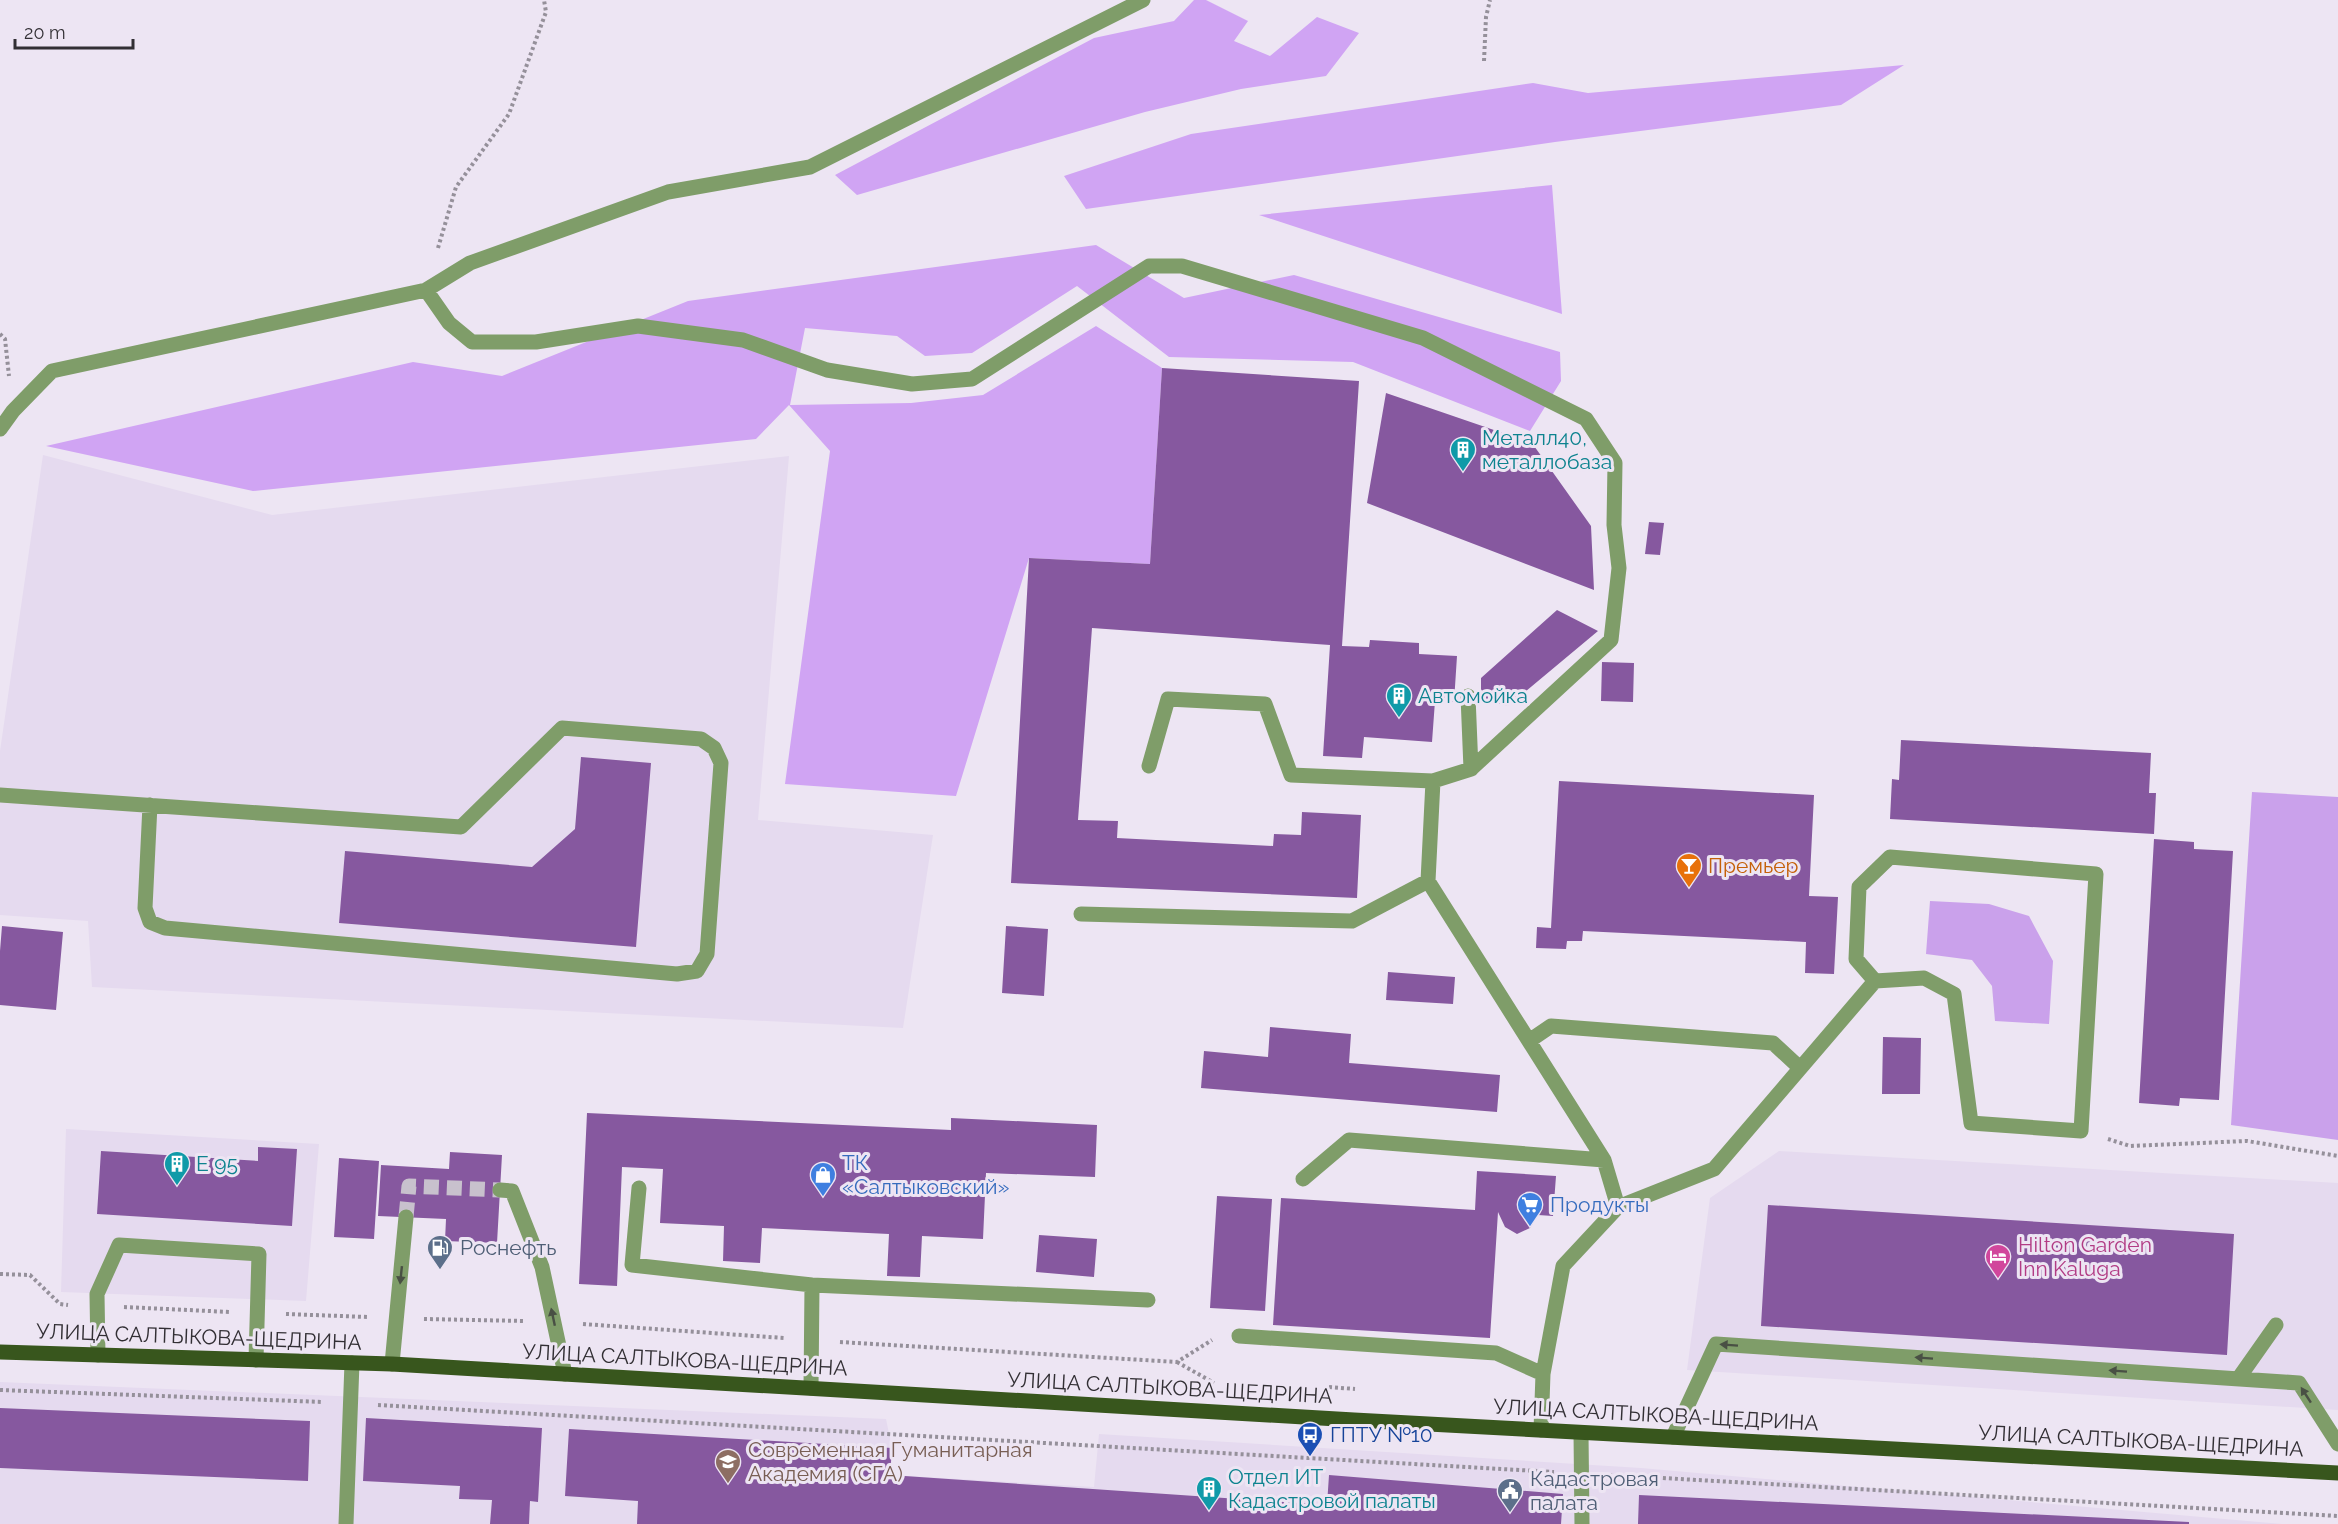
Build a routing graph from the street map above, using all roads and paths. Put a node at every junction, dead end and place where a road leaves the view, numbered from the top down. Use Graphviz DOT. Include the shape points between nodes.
graph roads {
  1 [pos="544,0"];
  2 [pos="1143,0"];
  3 [pos="1490,0"];
  4 [pos="1484,61"];
  5 [pos="426,290"];
  6 [pos="0,334"];
  7 [pos="13,411"];
  8 [pos="0,429"];
  9 [pos="1468,696"];
  10 [pos="1149,766"];
  11 [pos="1471,769"];
  12 [pos="1433,781"];
  13 [pos="0,795"];
  14 [pos="150,805"];
  15 [pos="1428,881"];
  16 [pos="1081,914"];
  17 [pos="1875,981"];
  18 [pos="1529,1041"];
  19 [pos="1800,1068"];
  20 [pos="2081,1131"];
  21 [pos="2338,1156"];
  22 [pos="1604,1160"];
  23 [pos="1303,1179"];
  24 [pos="639,1188"];
  25 [pos="500,1190"];
  26 [pos="1618,1207"];
  27 [pos="406,1217"];
  28 [pos="0,1274"];
  29 [pos="812,1285"];
  30 [pos="1148,1300"];
  31 [pos="97,1306"];
  32 [pos="257,1313"];
  33 [pos="396,1318"];
  34 [pos="554,1322"];
  35 [pos="2276,1325"];
  36 [pos="1239,1336"];
  37 [pos="812,1340"];
  38 [pos="0,1352"];
  39 [pos="98,1355"];
  40 [pos="256,1360"];
  41 [pos="1177,1362"];
  42 [pos="352,1364"];
  43 [pos="392,1364"];
  44 [pos="565,1374"];
  45 [pos="1543,1374"];
  46 [pos="2238,1379"];
  47 [pos="1226,1383"];
  48 [pos="1320,1387"];
  49 [pos="811,1388"];
  50 [pos="1355,1389"];
  51 [pos="0,1390"];
  52 [pos="349,1403"];
  53 [pos="1541,1430"];
  54 [pos="1581,1433"];
  55 [pos="1673,1437"];
  56 [pos="2338,1444"];
  57 [pos="2338,1473"];
  58 [pos="1582,1474"];
  59 [pos="2338,1516"];
  60 [pos="346,1524"];
  61 [pos="1582,1524"];
  1 -- 5 [label="path" via="546,12 509,114 456,187"];
  2 -- 5 [label="lane" via="810,167 668,192 470,263"];
  3 -- 4 [label="path"];
  5 -- 7 [label="lane" via="52,370"];
  5 -- 11 [label="lane" via="449,323 472,342 536,342 638,326 743,340 827,370 912,384 972,379 1149,266 1182,266 1423,338 1586,419 1615,463 1614,525 1619,568 1611,640"];
  6 -- 7 [label="path" via="5,339"];
  7 -- 8 [label="lane"];
  9 -- 11 [label="lane"];
  10 -- 12 [label="lane" via="1168,699 1190,700 1265,704 1291,775"];
  11 -- 12 [label="lane"];
  12 -- 15 [label="lane"];
  13 -- 14 [label="lane"];
  14 -- 14 [label="lane" via="461,827 562,728 701,739 714,748 721,763 707,954 697,971 677,974 165,928 150,921 145,908"];
  15 -- 16 [label="lane" via="1352,921"];
  15 -- 18 [label="lane"];
  17 -- 19 [label="lane"];
  17 -- 20 [label="lane" via="1924,978 1954,994 1971,1123"];
  17 -- 20 [label="lane" via="1856,959 1859,887 1890,857 2096,874"];
  18 -- 19 [label="lane" via="1551,1026 1773,1043"];
  18 -- 22 [label="lane"];
  19 -- 26 [label="lane" via="1714,1168"];
  20 -- 21 [label="path" via="2130,1146 2247,1141"];
  22 -- 23 [label="lane" via="1349,1140"];
  22 -- 26 [label="lane"];
  24 -- 29 [label="lane" via="632,1265"];
  34 -- 25 [label="lane, one-way" via="542,1267 512,1191"];
  26 -- 45 [label="lane" via="1563,1266"];
  27 -- 33 [label="lane, one-way"];
  28 -- 31 [label="path" via="30,1275 60,1304"];
  29 -- 30 [label="lane"];
  29 -- 37 [label="lane"];
  31 -- 32 [label="path"];
  31 -- 32 [label="lane" via="97,1294 119,1245 259,1254"];
  31 -- 39 [label="lane"];
  32 -- 33 [label="path"];
  32 -- 40 [label="lane"];
  33 -- 34 [label="path"];
  33 -- 43 [label="lane"];
  34 -- 37 [label="path"];
  34 -- 44 [label="lane"];
  35 -- 46 [label="lane"];
  36 -- 41 [label="path" via="1209,1340"];
  36 -- 45 [label="lane" via="1496,1353"];
  37 -- 41 [label="path"];
  37 -- 49 [label="lane"];
  38 -- 39 [label="main road, УЛИЦА САЛТЫКОВА-ЩЕДРИНА"];
  39 -- 40 [label="main road, УЛИЦА САЛТЫКОВА-ЩЕДРИНА"];
  40 -- 42 [label="main road, УЛИЦА САЛТЫКОВА-ЩЕДРИНА"];
  41 -- 47 [label="path" via="1214,1383"];
  42 -- 43 [label="main road, УЛИЦА САЛТЫКОВА-ЩЕДРИНА"];
  42 -- 52 [label="lane"];
  43 -- 44 [label="main road, УЛИЦА САЛТЫКОВА-ЩЕДРИНА"];
  44 -- 49 [label="main road, УЛИЦА САЛТЫКОВА-ЩЕДРИНА"];
  45 -- 53 [label="lane"];
  46 -- 55 [label="lane, one-way" via="1716,1344"];
  56 -- 46 [label="lane, one-way" via="2299,1383"];
  48 -- 50 [label="path"];
  49 -- 53 [label="main road, УЛИЦА САЛТЫКОВА-ЩЕДРИНА"];
  51 -- 52 [label="path"];
  52 -- 58 [label="path"];
  52 -- 60 [label="lane"];
  53 -- 54 [label="main road, УЛИЦА САЛТЫКОВА-ЩЕДРИНА"];
  54 -- 55 [label="main road, УЛИЦА САЛТЫКОВА-ЩЕДРИНА"];
  54 -- 58 [label="lane"];
  55 -- 57 [label="main road, УЛИЦА САЛТЫКОВА-ЩЕДРИНА"];
  58 -- 59 [label="path"];
  58 -- 61 [label="lane"];
}
